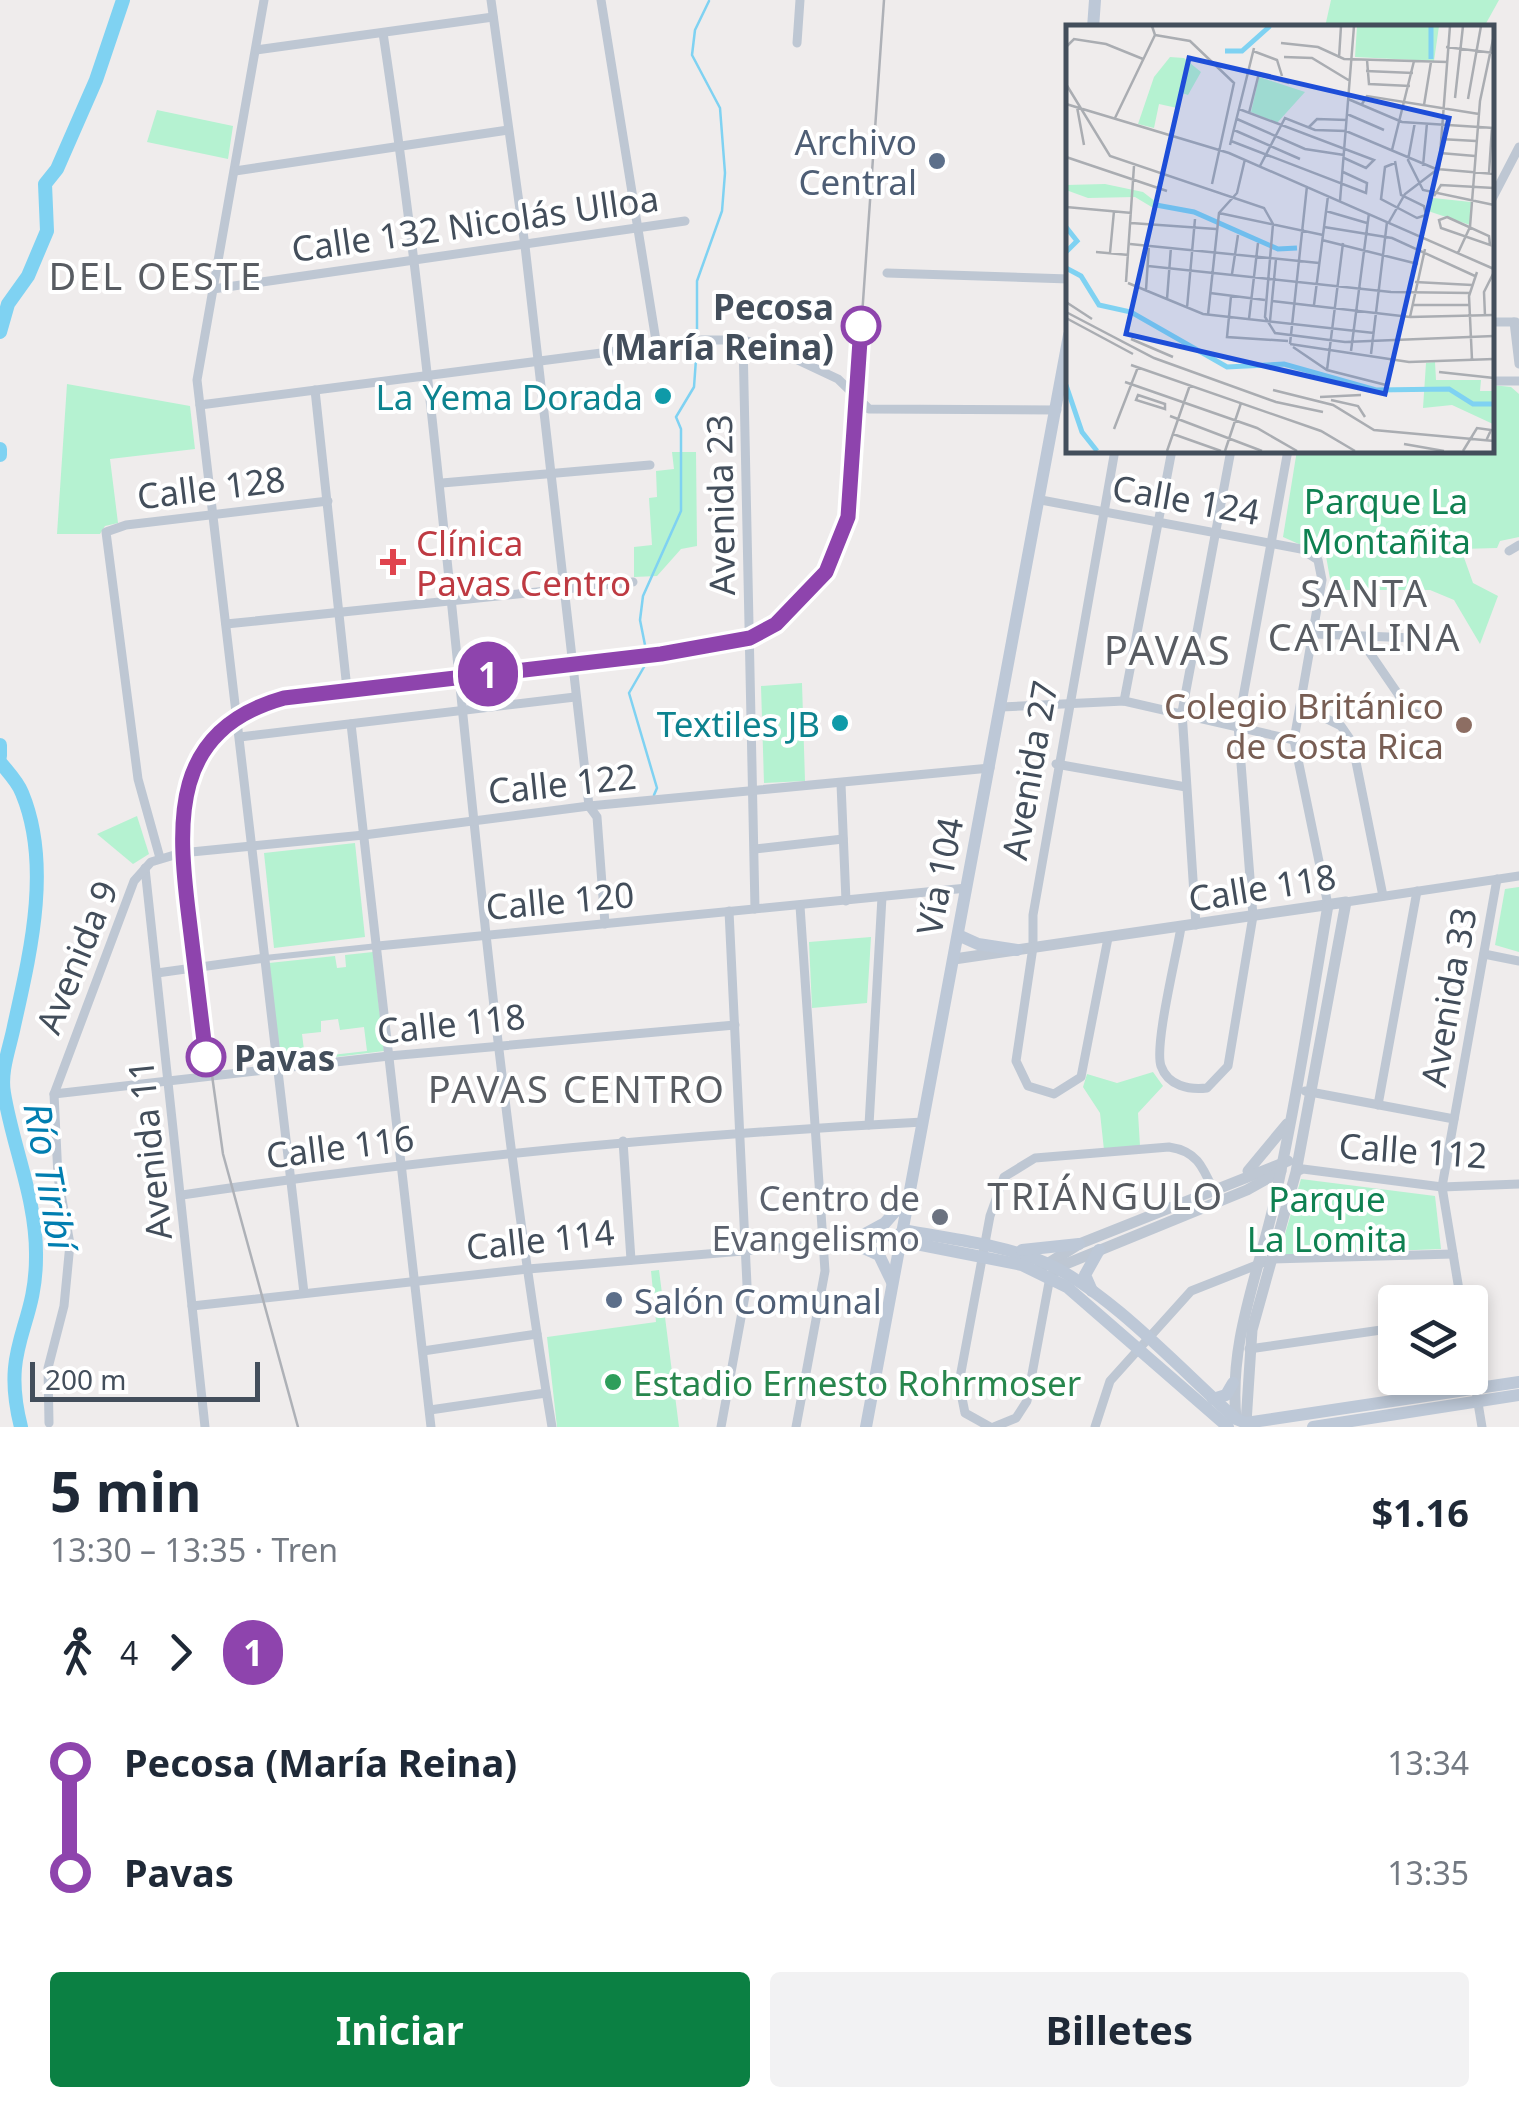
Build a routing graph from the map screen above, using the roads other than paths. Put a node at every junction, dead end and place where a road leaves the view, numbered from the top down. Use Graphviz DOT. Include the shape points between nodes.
graph roads {
  1 [pos="264,0"];
  2 [pos="490,0"];
  3 [pos="601,0"];
  4 [pos="800,0"];
  5 [pos="1094,0"];
  6 [pos="493,17"];
  7 [pos="1093,25"];
  8 [pos="383,33"];
  9 [pos="797,42"];
  10 [pos="256,50"];
  11 [pos="508,130"];
  12 [pos="400,147"];
  13 [pos="1519,147"];
  14 [pos="235,170"];
  15 [pos="1494,196"];
  16 [pos="685,221"];
  17 [pos="637,228"];
  18 [pos="525,246"];
  19 [pos="414,261"];
  20 [pos="887,273"];
  21 [pos="1066,279"];
  22 [pos="213,290"];
  23 [pos="1517,322"];
  24 [pos="743,340"];
  25 [pos="657,346"];
  26 [pos="1066,355"];
  27 [pos="538,363"];
  28 [pos="1519,364"];
  29 [pos="428,378"];
  30 [pos="1494,381"];
  31 [pos="1519,382"];
  32 [pos="316,390"];
  33 [pos="200,405"];
  34 [pos="1058,410"];
  35 [pos="1114,452"];
  36 [pos="1172,452"];
  37 [pos="1230,452"];
  38 [pos="1288,452"];
  39 [pos="650,465"];
  40 [pos="549,471"];
  41 [pos="442,483"];
  42 [pos="1041,500"];
  43 [pos="328,502"];
  44 [pos="1104,512"];
  45 [pos="213,515"];
  46 [pos="1159,522"];
  47 [pos="1215,532"];
  48 [pos="1272,542"];
  49 [pos="1519,545"];
  50 [pos="1509,551"];
  51 [pos="633,582"];
  52 [pos="561,586"];
  53 [pos="454,598"];
  54 [pos="340,612"];
  55 [pos="226,624"];
  56 [pos="1314,634"];
  57 [pos="1359,637"];
  58 [pos="1413,638"];
  59 [pos="347,689"];
  60 [pos="575,696"];
  61 [pos="1124,702"];
  62 [pos="1067,704"];
  63 [pos="1301,706"];
  64 [pos="1001,707"];
  65 [pos="463,710"];
  66 [pos="1182,712"];
  67 [pos="1420,716"];
  68 [pos="351,724"];
  69 [pos="1238,725"];
  70 [pos="240,737"];
  71 [pos="1294,740"];
  72 [pos="1056,764"];
  73 [pos="990,768"];
  74 [pos="841,784"];
  75 [pos="1186,787"];
  76 [pos="754,791"];
  77 [pos="588,806"];
  78 [pos="476,820"];
  79 [pos="364,836"];
  80 [pos="843,839"];
  81 [pos="253,847"];
  82 [pos="755,849"];
  83 [pos="160,858"];
  84 [pos="145,868"];
  85 [pos="1519,876"];
  86 [pos="1497,879"];
  87 [pos="968,888"];
  88 [pos="1417,891"];
  89 [pos="1383,896"];
  90 [pos="882,897"];
  91 [pos="846,901"];
  92 [pos="1346,902"];
  93 [pos="1328,905"];
  94 [pos="800,906"];
  95 [pos="755,909"];
  96 [pos="728,911"];
  97 [pos="1253,916"];
  98 [pos="605,924"];
  99 [pos="1196,925"];
  100 [pos="1181,927"];
  101 [pos="488,934"];
  102 [pos="958,936"];
  103 [pos="1108,938"];
  104 [pos="378,946"];
  105 [pos="1034,948"];
  106 [pos="1017,950"];
  107 [pos="1484,954"];
  108 [pos="265,958"];
  109 [pos="954,959"];
  110 [pos="1519,961"];
  111 [pos="157,973"];
  112 [pos="736,1025"];
  113 [pos="500,1044"];
  114 [pos="389,1056"];
  115 [pos="277,1070"];
  116 [pos="171,1083"];
  117 [pos="1304,1091"];
  118 [pos="54,1094"];
  119 [pos="1378,1105"];
  120 [pos="1294,1112"];
  121 [pos="1454,1119"];
  122 [pos="923,1122"];
  123 [pos="869,1125"];
  124 [pos="812,1128"];
  125 [pos="739,1131"];
  126 [pos="623,1141"];
  127 [pos="511,1151"];
  128 [pos="402,1166"];
  129 [pos="1282,1166"];
  130 [pos="1299,1168"];
  131 [pos="292,1180"];
  132 [pos="1230,1183"];
  133 [pos="1519,1184"];
  134 [pos="1442,1187"];
  135 [pos="1247,1190"];
  136 [pos="910,1193"];
  137 [pos="182,1195"];
  138 [pos="1215,1196"];
  139 [pos="1272,1212"];
  140 [pos="899,1235"];
  141 [pos="850,1242"];
  142 [pos="822,1244"];
  143 [pos="1079,1244"];
  144 [pos="746,1250"];
  145 [pos="989,1250"];
  146 [pos="1099,1250"];
  147 [pos="1453,1254"];
  148 [pos="1272,1259"];
  149 [pos="631,1260"];
  150 [pos="1258,1263"];
  151 [pos="528,1269"];
  152 [pos="1047,1270"];
  153 [pos="415,1282"];
  154 [pos="1458,1285"];
  155 [pos="893,1289"];
  156 [pos="304,1293"];
  157 [pos="1094,1293"];
  158 [pos="192,1306"];
  159 [pos="1378,1330"];
  160 [pos="537,1334"];
  161 [pos="1142,1343"];
  162 [pos="1242,1350"];
  163 [pos="423,1351"];
  164 [pos="1519,1382"];
  165 [pos="1234,1383"];
  166 [pos="1488,1392"];
  167 [pos="546,1393"];
  168 [pos="1477,1395"];
  169 [pos="1519,1396"];
  170 [pos="1212,1398"];
  171 [pos="430,1410"];
  172 [pos="1401,1414"];
  173 [pos="49,1423"];
  174 [pos="1320,1423"];
  175 [pos="1233,1424"];
  176 [pos="204,1427"];
  177 [pos="430,1427"];
  178 [pos="552,1427"];
  179 [pos="721,1427"];
  180 [pos="796,1427"];
  181 [pos="866,1427"];
  182 [pos="989,1427"];
  183 [pos="1095,1427"];
  184 [pos="1482,1427"];
  1 -- 10 [label="street"];
  2 -- 6 [label="street"];
  3 -- 17 [label="street"];
  4 -- 9 [label="street"];
  5 -- 7 [label="main road"];
  6 -- 8 [label="street"];
  6 -- 11 [label="street"];
  8 -- 10 [label="street"];
  8 -- 12 [label="street"];
  10 -- 14 [label="street"];
  11 -- 12 [label="street"];
  11 -- 18 [label="street"];
  12 -- 14 [label="street"];
  12 -- 19 [label="street"];
  13 -- 15 [label="street"];
  14 -- 22 [label="street"];
  16 -- 17 [label="street, Calle 132 Nicolás Ulloa"];
  17 -- 18 [label="street, Calle 132 Nicolás Ulloa"];
  17 -- 25 [label="street"];
  18 -- 19 [label="street, Calle 132 Nicolás Ulloa"];
  18 -- 27 [label="street"];
  19 -- 22 [label="street, Calle 132 Nicolás Ulloa"];
  19 -- 29 [label="street"];
  20 -- 21 [label="street"];
  22 -- 33 [label="street" via="197,380"];
  23 -- 28 [label="street"];
  24 -- 25 [label="street"];
  24 -- 34 [label="street" via="838,378 869,409"];
  24 -- 76 [label="street, Avenida 23"];
  25 -- 27 [label="street"];
  26 -- 34 [label="main road, Vía 104"];
  27 -- 29 [label="street"];
  27 -- 40 [label="street"];
  29 -- 32 [label="street"];
  29 -- 41 [label="street"];
  30 -- 31 [label="street"];
  32 -- 33 [label="street"];
  32 -- 43 [label="street"];
  33 -- 45 [label="street"];
  34 -- 42 [label="main road, Vía 104"];
  35 -- 44 [label="street, Avenida 27"];
  36 -- 46 [label="street"];
  37 -- 47 [label="street"];
  38 -- 48 [label="street"];
  39 -- 40 [label="street"];
  40 -- 41 [label="street"];
  40 -- 52 [label="street"];
  41 -- 53 [label="street"];
  42 -- 44 [label="street, Calle 124"];
  42 -- 64 [label="main road, Vía 104"];
  43 -- 45 [label="street, Calle 128"];
  43 -- 54 [label="street"];
  44 -- 46 [label="street, Calle 124"];
  44 -- 62 [label="street, Avenida 27"];
  45 -- 55 [label="street"];
  45 -- 83 [label="street, Calle 128" via="126,525 105,535 138,779"];
  46 -- 47 [label="street, Calle 124"];
  46 -- 61 [label="street"];
  47 -- 48 [label="street, Calle 124"];
  47 -- 66 [label="street"];
  48 -- 56 [label="street, Calle 124" via="1318,560 1322,580"];
  48 -- 69 [label="street"];
  49 -- 50 [label="street"];
  51 -- 52 [label="street"];
  52 -- 53 [label="street"];
  52 -- 60 [label="street"];
  53 -- 54 [label="street"];
  53 -- 65 [label="street"];
  54 -- 55 [label="street"];
  54 -- 59 [label="street"];
  55 -- 70 [label="street"];
  56 -- 57 [label="street"];
  56 -- 63 [label="street"];
  57 -- 58 [label="street"];
  57 -- 67 [label="street" via="1409,710"];
  60 -- 65 [label="street"];
  60 -- 77 [label="street"];
  61 -- 62 [label="street"];
  61 -- 66 [label="street"];
  62 -- 64 [label="street"];
  62 -- 72 [label="street, Avenida 27"];
  63 -- 71 [label="street"];
  63 -- 89 [label="street" via="1341,726 1352,742"];
  64 -- 73 [label="main road, Vía 104"];
  65 -- 68 [label="street"];
  65 -- 78 [label="street"];
  66 -- 69 [label="street"];
  66 -- 75 [label="street"];
  68 -- 70 [label="street"];
  68 -- 79 [label="street"];
  69 -- 71 [label="street"];
  69 -- 97 [label="street"];
  70 -- 81 [label="street"];
  71 -- 93 [label="street"];
  72 -- 75 [label="street"];
  72 -- 105 [label="street, Avenida 27" via="1032,914"];
  73 -- 74 [label="street, Calle 122"];
  73 -- 87 [label="main road, Vía 104"];
  74 -- 76 [label="street, Calle 122"];
  74 -- 80 [label="street"];
  75 -- 99 [label="street"];
  76 -- 77 [label="street, Calle 122"];
  76 -- 82 [label="street, Avenida 23"];
  77 -- 78 [label="street, Calle 122"];
  77 -- 98 [label="street" via="597,816"];
  78 -- 79 [label="street, Calle 122"];
  78 -- 101 [label="street"];
  79 -- 81 [label="street, Calle 122"];
  79 -- 104 [label="street"];
  80 -- 82 [label="street"];
  80 -- 91 [label="street"];
  81 -- 83 [label="street, Calle 122"];
  81 -- 108 [label="street"];
  82 -- 95 [label="street, Avenida 23"];
  83 -- 84 [label="street, Calle 122"];
  84 -- 111 [label="street, Avenida 11"];
  84 -- 118 [label="street, Avenida 9" via="134,881"];
  85 -- 86 [label="street, Calle 118"];
  86 -- 88 [label="street, Calle 118"];
  86 -- 107 [label="street, Avenida 33"];
  87 -- 90 [label="street, Calle 120"];
  87 -- 102 [label="main road, Vía 104"];
  88 -- 89 [label="street, Calle 118"];
  88 -- 119 [label="street"];
  89 -- 92 [label="street, Calle 118"];
  90 -- 91 [label="street, Calle 120"];
  90 -- 123 [label="street"];
  91 -- 94 [label="street, Calle 120"];
  92 -- 93 [label="street, Calle 118"];
  92 -- 117 [label="street"];
  93 -- 97 [label="street, Calle 118"];
  93 -- 117 [label="street"];
  94 -- 95 [label="street, Calle 120"];
  94 -- 124 [label="street"];
  95 -- 96 [label="street, Calle 120"];
  96 -- 98 [label="street, Calle 120"];
  96 -- 112 [label="street"];
  97 -- 99 [label="street, Calle 118"];
  97 -- 100 [label="street" via="1228,1066 1206,1088 1184,1088 1167,1076 1160,1054"];
  98 -- 101 [label="street, Calle 120"];
  99 -- 100 [label="street, Calle 118"];
  100 -- 103 [label="street, Calle 118"];
  101 -- 104 [label="street, Calle 120"];
  101 -- 113 [label="street"];
  102 -- 106 [label="main road"];
  102 -- 109 [label="main road, Vía 104"];
  103 -- 105 [label="street, Calle 118"];
  103 -- 105 [label="street, Avenida 27" via="1081,1077 1054,1094 1028,1086 1016,1060"];
  104 -- 108 [label="street, Calle 120"];
  104 -- 114 [label="street"];
  105 -- 106 [label="street, Calle 118"];
  106 -- 109 [label="street, Calle 118"];
  107 -- 110 [label="street"];
  107 -- 121 [label="street, Avenida 33"];
  108 -- 111 [label="street, Calle 120"];
  108 -- 115 [label="street"];
  109 -- 122 [label="main road, Vía 104"];
  111 -- 116 [label="street, Avenida 11"];
  112 -- 113 [label="street, Calle 118"];
  112 -- 125 [label="street"];
  113 -- 114 [label="street, Calle 118"];
  113 -- 127 [label="street"];
  114 -- 115 [label="street, Calle 118"];
  114 -- 128 [label="street"];
  115 -- 116 [label="street, Calle 118"];
  115 -- 131 [label="street"];
  116 -- 118 [label="street, Calle 118"];
  116 -- 137 [label="street, Avenida 11"];
  117 -- 119 [label="street"];
  117 -- 120 [label="street"];
  117 -- 130 [label="street"];
  118 -- 173 [label="street, Avenida 9" via="70,1244 48,1368"];
  119 -- 121 [label="street"];
  120 -- 129 [label="street"];
  120 -- 132 [label="street" via="1261,1160"];
  121 -- 134 [label="street, Avenida 33"];
  122 -- 123 [label="street, Calle 116"];
  122 -- 136 [label="main road, Vía 104"];
  123 -- 124 [label="street, Calle 116"];
  124 -- 125 [label="street, Calle 116"];
  124 -- 142 [label="street"];
  125 -- 126 [label="street, Calle 116"];
  125 -- 144 [label="street"];
  126 -- 127 [label="street, Calle 116"];
  126 -- 149 [label="street"];
  127 -- 128 [label="street, Calle 116"];
  127 -- 151 [label="street"];
  128 -- 131 [label="street, Calle 116"];
  128 -- 153 [label="street"];
  129 -- 130 [label="street, Calle 112"];
  129 -- 132 [label="street"];
  129 -- 135 [label="street"];
  129 -- 139 [label="street"];
  130 -- 134 [label="street, Calle 112"];
  130 -- 148 [label="street"];
  131 -- 137 [label="street, Calle 116"];
  131 -- 156 [label="street"];
  132 -- 138 [label="street"];
  133 -- 134 [label="street, Calle 112"];
  134 -- 147 [label="street, Avenida 33"];
  135 -- 138 [label="street"];
  135 -- 139 [label="street" via="1263,1196"];
  136 -- 140 [label="main road, Vía 104"];
  136 -- 141 [label="main road" via="885,1223"];
  137 -- 158 [label="street, Avenida 11"];
  138 -- 143 [label="street"];
  138 -- 145 [label="street" via="1187,1150 1036,1158 1020,1163 996,1192"];
  138 -- 146 [label="street"];
  139 -- 150 [label="street"];
  140 -- 141 [label="street, Calle 114"];
  140 -- 145 [label="main road, Calle 114"];
  140 -- 155 [label="main road, Vía 104"];
  141 -- 142 [label="street, Calle 114"];
  141 -- 155 [label="main road" via="879,1255"];
  142 -- 144 [label="street, Calle 114"];
  142 -- 180 [label="street" via="825,1271"];
  143 -- 145 [label="main road"];
  143 -- 152 [label="street"];
  144 -- 149 [label="street, Calle 114"];
  144 -- 179 [label="street" via="747,1285"];
  145 -- 152 [label="main road, Calle 114"];
  145 -- 182 [label="street" via="960,1382 965,1412"];
  146 -- 152 [label="street"];
  146 -- 157 [label="main road" via="1085,1275"];
  147 -- 148 [label="street"];
  147 -- 154 [label="street, Avenida 33"];
  148 -- 150 [label="street"];
  148 -- 162 [label="street"];
  149 -- 151 [label="street, Calle 114"];
  150 -- 161 [label="street" via="1191,1291"];
  150 -- 162 [label="street"];
  151 -- 153 [label="street, Calle 114"];
  151 -- 160 [label="street"];
  152 -- 157 [label="main road"];
  152 -- 161 [label="main road"];
  152 -- 182 [label="street" via="1026,1400 1016,1418"];
  153 -- 156 [label="street, Calle 114"];
  153 -- 163 [label="street"];
  155 -- 181 [label="main road, Vía 104"];
  156 -- 158 [label="street, Calle 114"];
  157 -- 161 [label="main road"];
  158 -- 176 [label="street, Avenida 11"];
  159 -- 162 [label="street"];
  160 -- 163 [label="street"];
  160 -- 167 [label="street"];
  161 -- 170 [label="main road"];
  161 -- 175 [label="main road"];
  161 -- 183 [label="street" via="1102,1394"];
  162 -- 165 [label="street"];
  162 -- 175 [label="street"];
  163 -- 171 [label="street"];
  164 -- 166 [label="main road"];
  165 -- 170 [label="main road"];
  165 -- 175 [label="street"];
  167 -- 171 [label="street"];
  167 -- 178 [label="street"];
  168 -- 169 [label="main road"];
  168 -- 172 [label="main road"];
  168 -- 184 [label="street"];
  170 -- 175 [label="main road"];
  171 -- 177 [label="street"];
  172 -- 174 [label="main road"];
  174 -- 175 [label="main road"];
}
